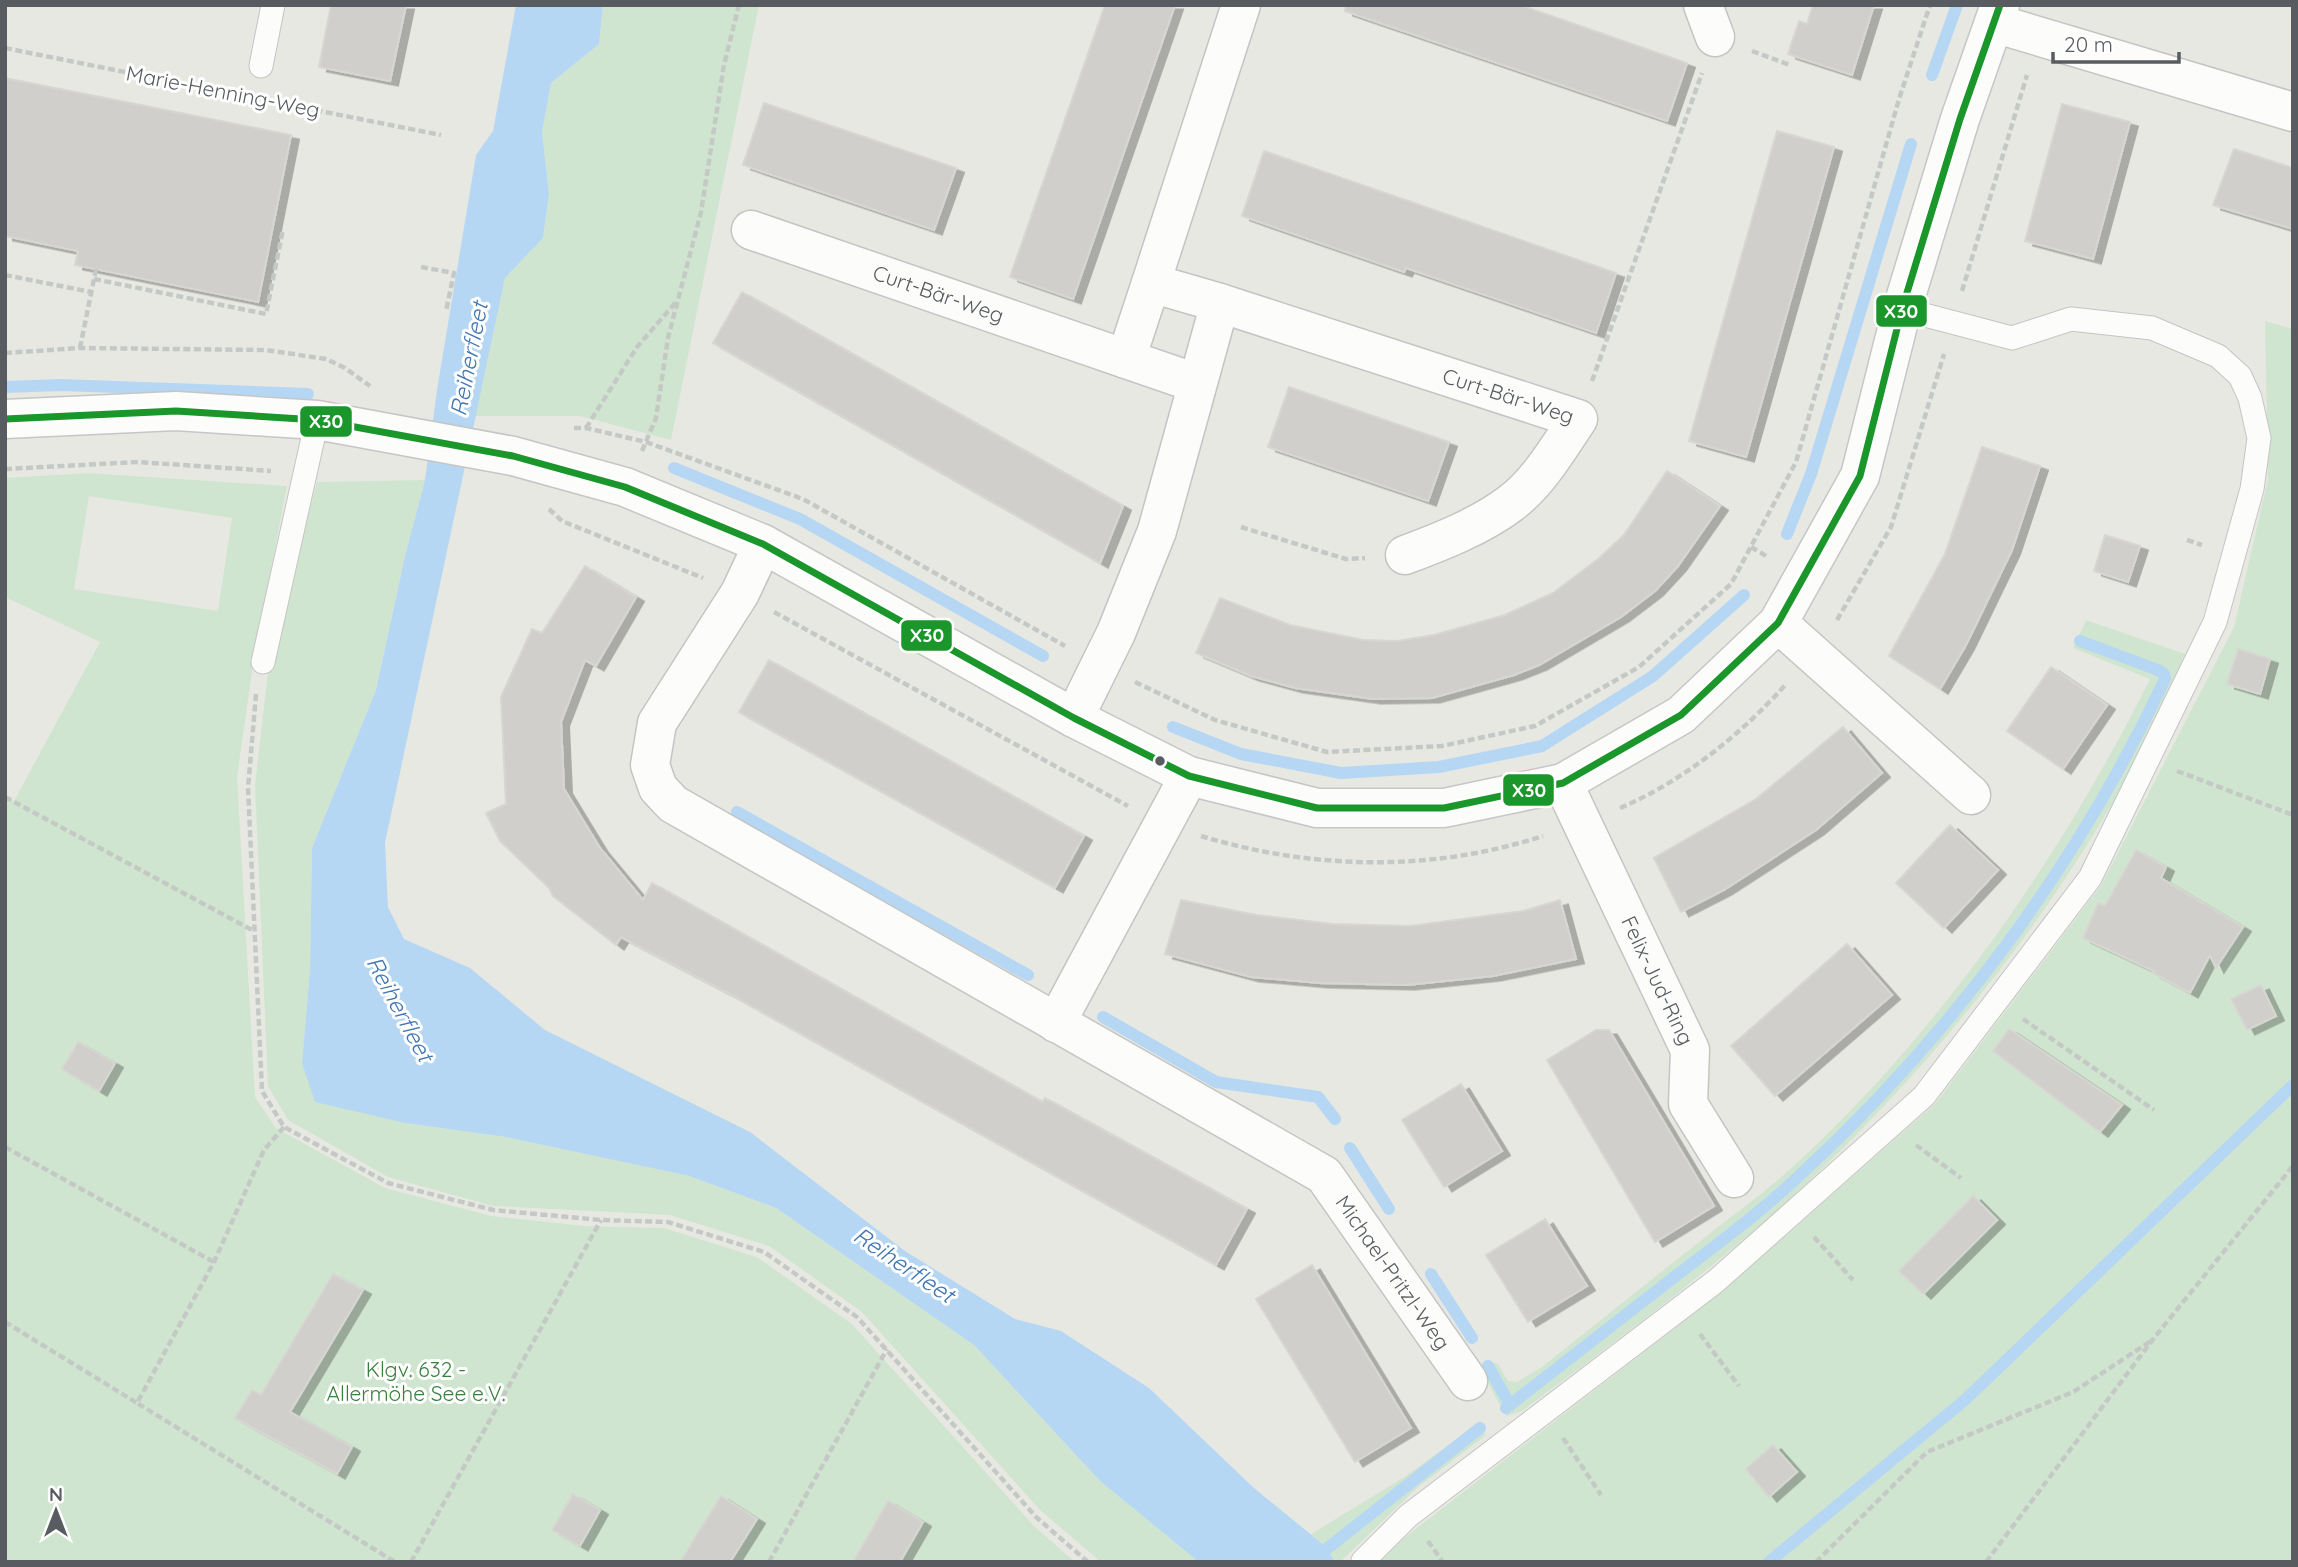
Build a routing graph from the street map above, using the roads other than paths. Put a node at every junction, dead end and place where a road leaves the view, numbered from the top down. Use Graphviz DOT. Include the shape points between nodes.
graph roads {
  1 [pos="273,5"];
  2 [pos="1241,5"];
  3 [pos="1997,14"];
  4 [pos="261,66"];
  5 [pos="2293,112"];
  6 [pos="751,230"];
  7 [pos="1151,283"];
  8 [pos="1220,303"];
  9 [pos="1902,309"];
  10 [pos="1126,359"];
  11 [pos="1196,383"];
  12 [pos="5,419"];
  13 [pos="317,420"];
  14 [pos="763,544"];
  15 [pos="1405,555"];
  16 [pos="1778,623"];
  17 [pos="263,662"];
  18 [pos="1074,718"];
  19 [pos="1189,776"];
  20 [pos="1563,783"];
  21 [pos="1970,795"];
  22 [pos="1056,1023"];
  23 [pos="1734,1178"];
  24 [pos="1468,1381"];
  25 [pos="1363,1561"];
  1 -- 4 [label="lane, Marie-Henning-Weg"];
  2 -- 7 [label="street"];
  3 -- 5 [label="street" via="2039,36"];
  3 -- 9 [label="street"];
  6 -- 10 [label="street, Curt-Bär-Weg"];
  7 -- 8 [label="street, Curt-Bär-Weg"];
  7 -- 10 [label="street"];
  8 -- 11 [label="street"];
  8 -- 15 [label="street, Curt-Bär-Weg" via="1578,418 1544,468 1512,503 1440,542"];
  9 -- 16 [label="street" via="1860,476"];
  9 -- 25 [label="lane" via="2012,338 2071,319 2152,328 2218,356 2240,376 2259,438 2252,489 2215,622 2090,878 1924,1096 1681,1308 1408,1516"];
  10 -- 11 [label="street, Curt-Bär-Weg"];
  11 -- 18 [label="street" via="1157,531"];
  12 -- 13 [label="street" via="176,411"];
  13 -- 14 [label="street" via="513,456 625,487"];
  13 -- 17 [label="lane"];
  14 -- 18 [label="street"];
  14 -- 22 [label="street, Michael-Pritzl-Weg" via="740,593 657,723 650,765 658,788 673,804"];
  16 -- 20 [label="street" via="1681,715"];
  16 -- 21 [label="street"];
  18 -- 19 [label="street"];
  19 -- 20 [label="street" via="1317,808 1444,808"];
  19 -- 22 [label="street"];
  20 -- 23 [label="street, Felix-Jud-Ring" via="1690,1050 1688,1104"];
  22 -- 24 [label="street, Michael-Pritzl-Weg" via="1324,1175"];
}
